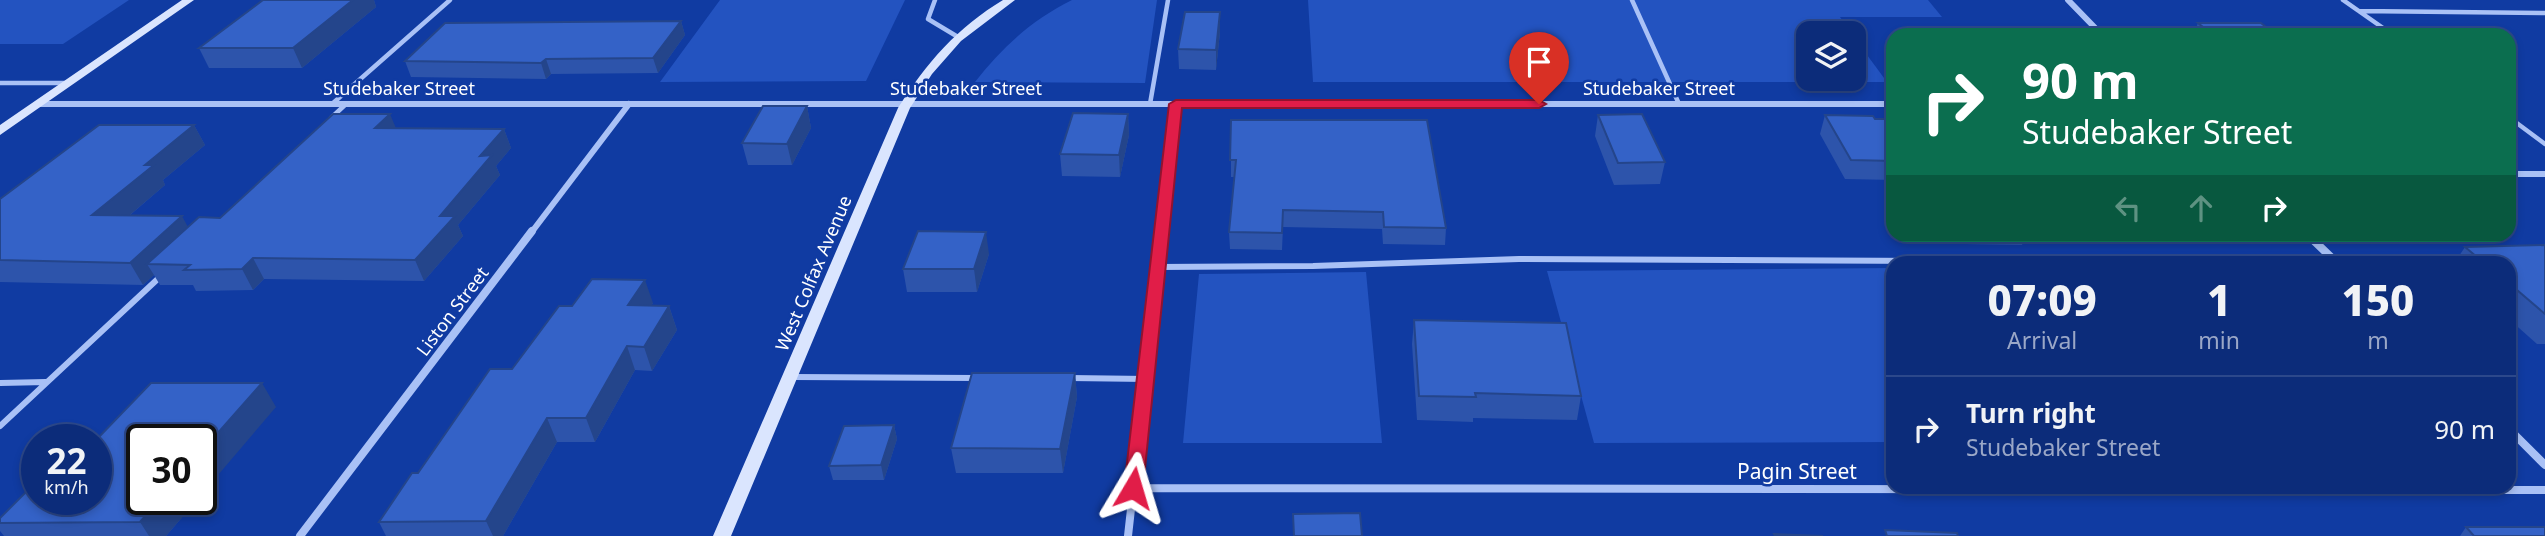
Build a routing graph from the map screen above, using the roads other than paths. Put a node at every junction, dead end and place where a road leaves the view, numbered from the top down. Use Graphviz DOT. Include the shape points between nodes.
graph roads {
  1 [pos="190,0"];
  2 [pos="450,0"];
  3 [pos="935,0"];
  4 [pos="1010,0"];
  5 [pos="1168,0"];
  6 [pos="1632,0"];
  7 [pos="2068,0"];
  8 [pos="2343,0"];
  9 [pos="2359,11"];
  10 [pos="2545,13"];
  11 [pos="2095,28"];
  12 [pos="2383,28"];
  13 [pos="958,37"];
  14 [pos="0,83"];
  15 [pos="69,83"];
  16 [pos="38,104"];
  17 [pos="332,104"];
  18 [pos="346,104"];
  19 [pos="629,104"];
  20 [pos="905,104"];
  21 [pos="1150,104"];
  22 [pos="1176,104"];
  23 [pos="1679,104"];
  24 [pos="1886,104"];
  25 [pos="327,122"];
  26 [pos="2516,122"];
  27 [pos="0,131"];
  28 [pos="2545,144"];
  29 [pos="2516,174"];
  30 [pos="2545,174"];
  31 [pos="2315,242"];
  32 [pos="2330,256"];
  33 [pos="1886,261"];
  34 [pos="1158,267"];
  35 [pos="167,271"];
  36 [pos="790,377"];
  37 [pos="986,378"];
  38 [pos="1068,378"];
  39 [pos="1147,379"];
  40 [pos="47,382"];
  41 [pos="0,383"];
  42 [pos="0,426"];
  43 [pos="2516,436"];
  44 [pos="2545,465"];
  45 [pos="1133,488"];
  46 [pos="1886,489"];
  47 [pos="2516,490"];
  48 [pos="2545,490"];
  49 [pos="300,536"];
  50 [pos="722,536"];
  51 [pos="1128,536"];
  1 -- 15 [label="street"];
  2 -- 17 [label="lane"];
  3 -- 13 [label="lane" via="928,19"];
  4 -- 13 [label="street, West Colfax Avenue"];
  5 -- 21 [label="lane"];
  6 -- 23 [label="lane"];
  7 -- 11 [label="street"];
  8 -- 9 [label="lane"];
  9 -- 10 [label="lane"];
  9 -- 12 [label="lane"];
  13 -- 20 [label="street, West Colfax Avenue"];
  14 -- 15 [label="lane"];
  15 -- 16 [label="street"];
  16 -- 17 [label="street, Studebaker Street"];
  16 -- 27 [label="street"];
  17 -- 18 [label="street, Studebaker Street"];
  18 -- 19 [label="street, Studebaker Street"];
  18 -- 25 [label="lane"];
  19 -- 20 [label="street, Studebaker Street"];
  19 -- 49 [label="street, Liston Street"];
  20 -- 21 [label="street, Studebaker Street"];
  20 -- 36 [label="street, West Colfax Avenue"];
  21 -- 22 [label="street, Studebaker Street"];
  22 -- 23 [label="street, Studebaker Street"];
  22 -- 34 [label="street"];
  23 -- 24 [label="street, Studebaker Street"];
  26 -- 28 [label="lane"];
  29 -- 30 [label="street"];
  31 -- 32 [label="street"];
  33 -- 34 [label="lane" via="1519,259"];
  34 -- 39 [label="street"];
  35 -- 40 [label="lane"];
  36 -- 37 [label="lane"];
  36 -- 50 [label="street, West Colfax Avenue"];
  38 -- 39 [label="lane"];
  39 -- 45 [label="street"];
  40 -- 41 [label="lane"];
  40 -- 42 [label="lane"];
  43 -- 44 [label="street"];
  45 -- 46 [label="street, Pagin Street"];
  45 -- 51 [label="street"];
  47 -- 48 [label="street, Pagin Street"];
}
